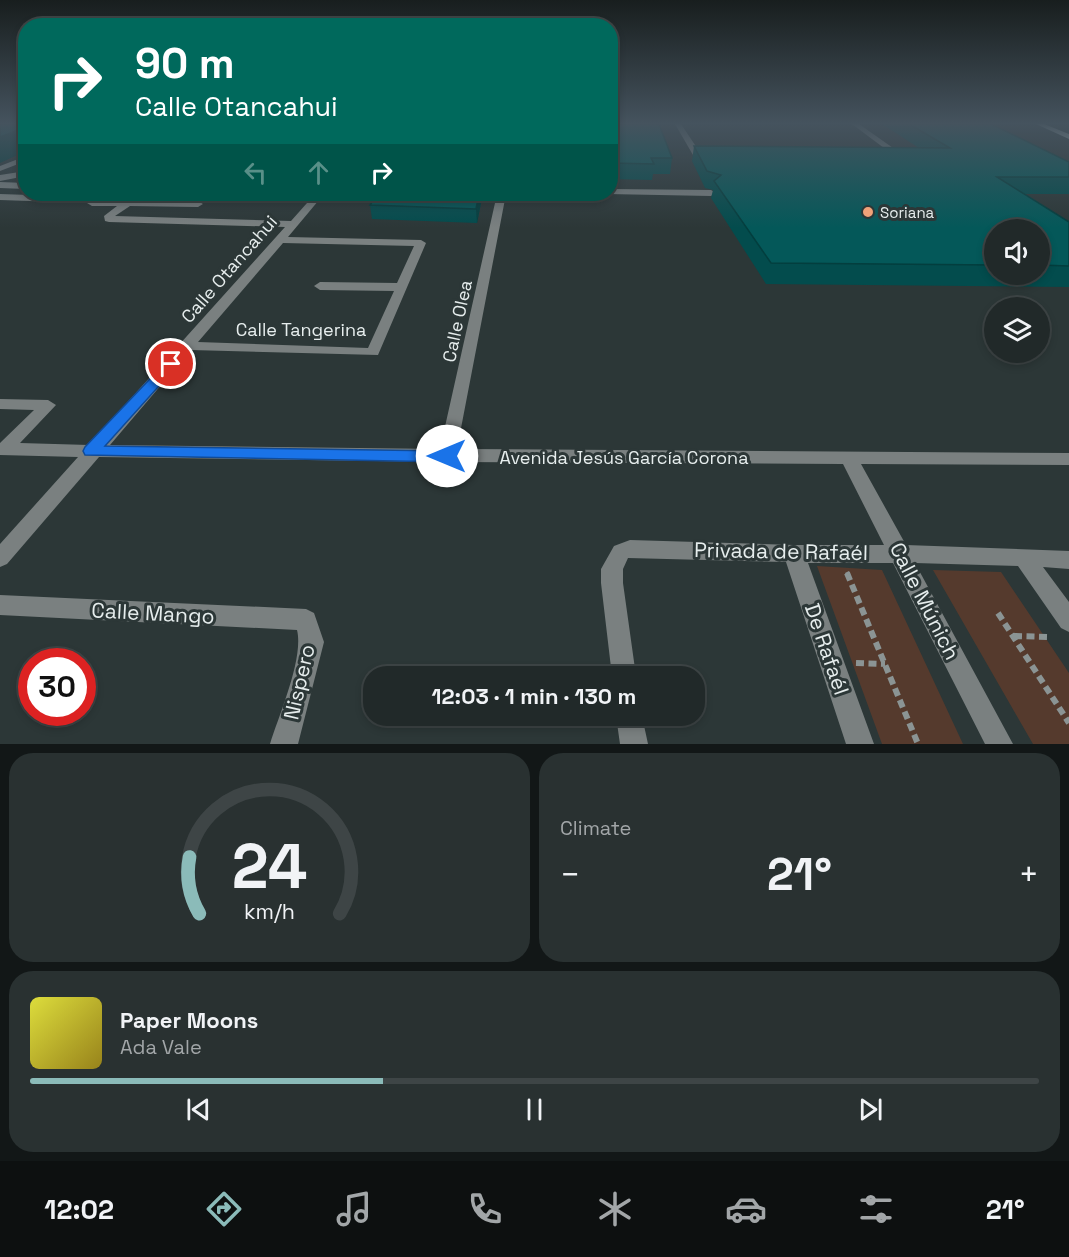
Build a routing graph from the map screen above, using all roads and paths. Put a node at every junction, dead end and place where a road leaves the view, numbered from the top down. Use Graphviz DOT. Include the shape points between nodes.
graph roads {
  1 [pos="18,162"];
  2 [pos="18,166"];
  3 [pos="18,175"];
  4 [pos="0,178"];
  5 [pos="0,185"];
  6 [pos="18,186"];
  7 [pos="618,192"];
  8 [pos="711,193"];
  9 [pos="0,197"];
  10 [pos="18,198"];
  11 [pos="132,201"];
  12 [pos="314,201"];
  13 [pos="501,201"];
  14 [pos="92,202"];
  15 [pos="127,204"];
  16 [pos="198,204"];
  17 [pos="294,224"];
  18 [pos="280,240"];
  19 [pos="320,285"];
  20 [pos="401,287"];
  21 [pos="187,346"];
  22 [pos="0,404"];
  23 [pos="2,449"];
  24 [pos="91,451"];
  25 [pos="447,456"];
  26 [pos="849,458"];
  27 [pos="1069,459"];
  28 [pos="901,553"];
  29 [pos="794,554"];
  30 [pos="0,558"];
  31 [pos="1025,559"];
  32 [pos="1069,561"];
  33 [pos="845,566"];
  34 [pos="0,605"];
  35 [pos="998,613"];
  36 [pos="306,620"];
  37 [pos="1069,621"];
  38 [pos="1013,636"];
  39 [pos="1049,637"];
  40 [pos="851,663"];
  41 [pos="885,664"];
  42 [pos="623,666"];
  43 [pos="1069,723"];
  44 [pos="631,726"];
  45 [pos="284,744"];
  46 [pos="634,744"];
  47 [pos="860,744"];
  48 [pos="918,744"];
  49 [pos="999,744"];
  1 -- 2 [label="street" via="0,170"];
  3 -- 4 [label="street"];
  5 -- 6 [label="street"];
  7 -- 8 [label="street"];
  9 -- 10 [label="street"];
  11 -- 15 [label="street"];
  12 -- 17 [label="street, Calle Otancahui"];
  13 -- 25 [label="street, Calle Olea"];
  14 -- 15 [label="street"];
  15 -- 16 [label="street"];
  15 -- 17 [label="street" via="109,219"];
  17 -- 18 [label="street, Calle Otancahui"];
  18 -- 20 [label="street, Calle Tangerina" via="420,243"];
  18 -- 21 [label="street, Calle Otancahui"];
  19 -- 20 [label="street"];
  20 -- 21 [label="street, Calle Tangerina" via="373,352"];
  21 -- 24 [label="street, Calle Otancahui"];
  22 -- 23 [label="street" via="48,405"];
  23 -- 24 [label="street, Avenida Jesús García Corona"];
  24 -- 25 [label="street, Avenida Jesús García Corona"];
  24 -- 30 [label="street, Calle Otancahui"];
  25 -- 26 [label="street, Avenida Jesús García Corona"];
  26 -- 27 [label="street, Avenida Jesús García Corona"];
  26 -- 28 [label="street, Calle Múnich"];
  28 -- 29 [label="street, Privada de Rafaél"];
  28 -- 31 [label="street, Privada de Rafaél"];
  28 -- 49 [label="street, Calle Múnich"];
  29 -- 42 [label="street, Privada de Rafaél" via="650,547 621,552 612,569 612,583"];
  29 -- 47 [label="street, De Rafaél"];
  31 -- 32 [label="street, Privada de Rafaél"];
  31 -- 37 [label="street"];
  33 -- 41 [label="path"];
  34 -- 36 [label="street, Calle Mango"];
  35 -- 38 [label="path"];
  36 -- 45 [label="street, Nispero" via="312,642 309,659"];
  38 -- 39 [label="path"];
  38 -- 43 [label="path"];
  40 -- 41 [label="path"];
  41 -- 48 [label="path"];
  44 -- 46 [label="street"];
}
